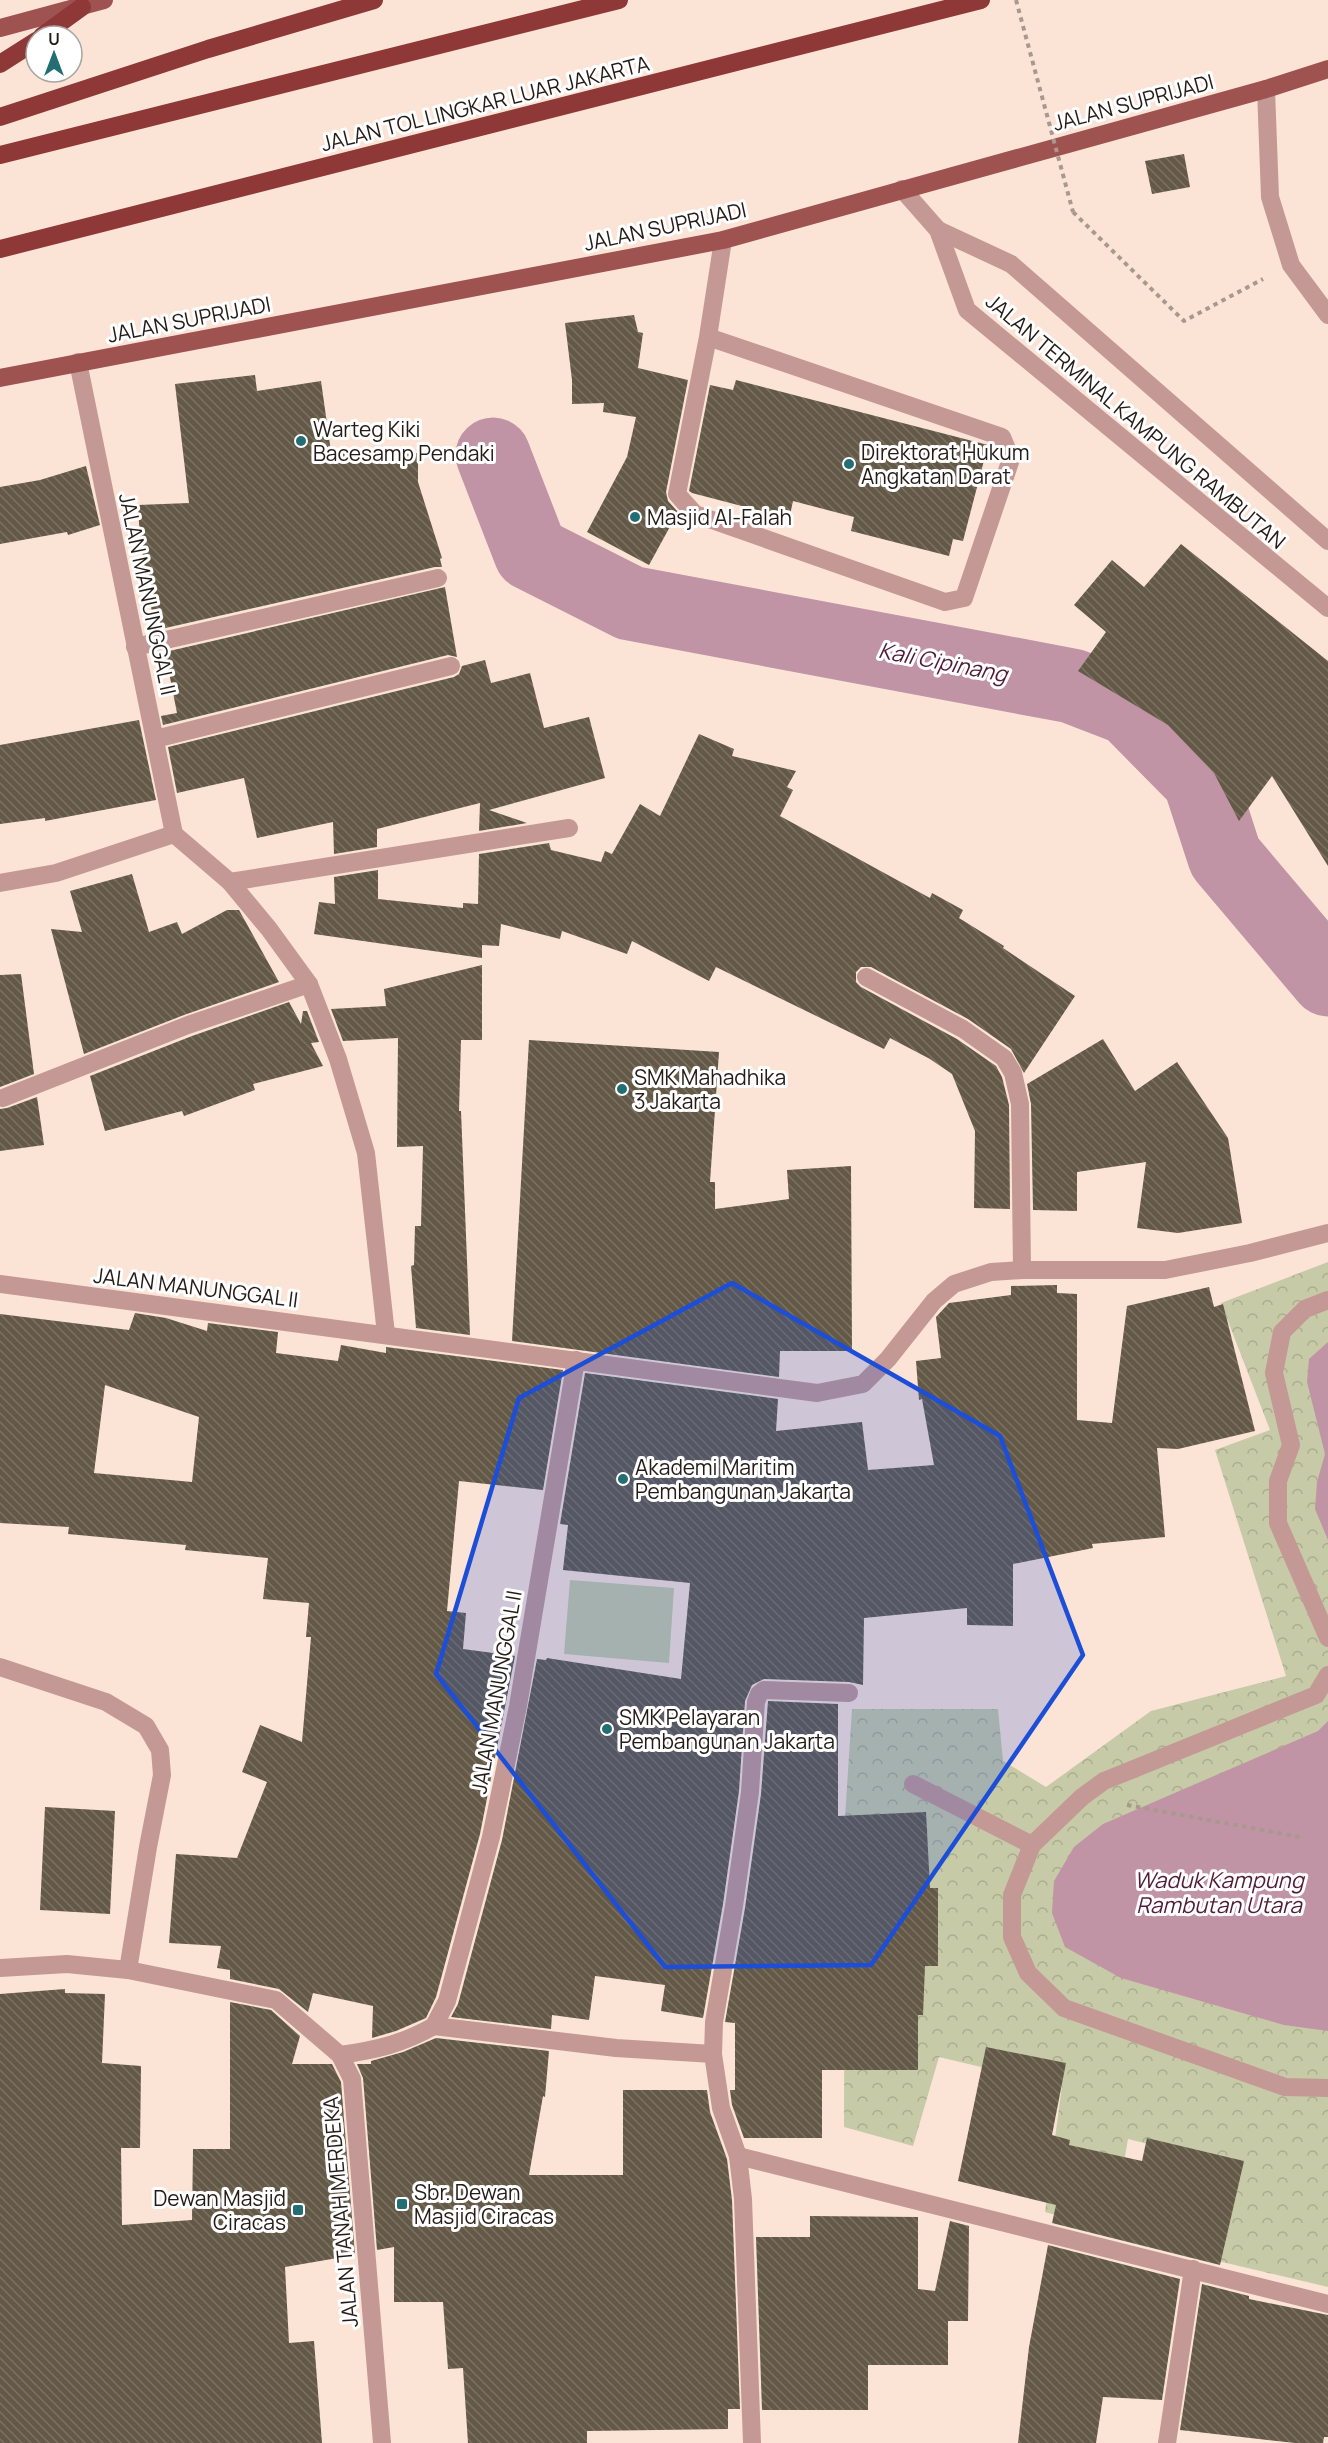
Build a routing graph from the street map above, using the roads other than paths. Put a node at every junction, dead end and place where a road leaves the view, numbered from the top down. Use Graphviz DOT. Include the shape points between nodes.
graph roads {
  1 [pos="104,0"];
  2 [pos="374,0"];
  3 [pos="619,0"];
  4 [pos="981,0"];
  5 [pos="82,7"];
  6 [pos="59,24"];
  7 [pos="0,28"];
  8 [pos="24,49"];
  9 [pos="0,64"];
  10 [pos="1328,69"];
  11 [pos="1266,89"];
  12 [pos="0,117"];
  13 [pos="0,155"];
  14 [pos="902,189"];
  15 [pos="938,230"];
  16 [pos="723,240"];
  17 [pos="0,249"];
  18 [pos="1328,315"];
  19 [pos="708,337"];
  20 [pos="78,362"];
  21 [pos="0,378"];
  22 [pos="1328,541"];
  23 [pos="438,578"];
  24 [pos="1328,608"];
  25 [pos="135,647"];
  26 [pos="451,666"];
  27 [pos="155,739"];
  28 [pos="569,828"];
  29 [pos="174,834"];
  30 [pos="230,882"];
  31 [pos="0,883"];
  32 [pos="866,977"];
  33 [pos="309,984"];
  34 [pos="3,1098"];
  35 [pos="1328,1233"];
  36 [pos="1022,1270"];
  37 [pos="0,1284"];
  38 [pos="1328,1300"];
  39 [pos="386,1334"];
  40 [pos="576,1360"];
  41 [pos="1328,1638"];
  42 [pos="0,1667"];
  43 [pos="1328,1675"];
  44 [pos="849,1693"];
  45 [pos="913,1784"];
  46 [pos="1032,1845"];
  47 [pos="0,1968"];
  48 [pos="128,1970"];
  49 [pos="434,2026"];
  50 [pos="713,2054"];
  51 [pos="340,2055"];
  52 [pos="1328,2088"];
  53 [pos="738,2156"];
  54 [pos="1193,2269"];
  55 [pos="1328,2304"];
  56 [pos="382,2443"];
  57 [pos="752,2443"];
  58 [pos="1167,2443"];
  1 -- 5 [label="main road"];
  2 -- 12 [label="highway"];
  3 -- 13 [label="highway"];
  4 -- 17 [label="highway, JALAN TOL LINGKAR LUAR JAKARTA"];
  5 -- 6 [label="highway"];
  5 -- 7 [label="main road"];
  8 -- 9 [label="highway"];
  10 -- 11 [label="main road, JALAN SUPRIJADI"];
  11 -- 14 [label="main road, JALAN SUPRIJADI"];
  11 -- 18 [label="street" via="1270,197 1291,265"];
  14 -- 15 [label="street, JALAN TERMINAL KAMPUNG RAMBUTAN"];
  14 -- 16 [label="main road, JALAN SUPRIJADI"];
  15 -- 22 [label="street" via="1011,264"];
  15 -- 24 [label="street, JALAN TERMINAL KAMPUNG RAMBUTAN" via="967,310"];
  16 -- 19 [label="street"];
  16 -- 20 [label="main road, JALAN SUPRIJADI"];
  19 -- 19 [label="street" via="677,494 695,514 945,602 964,598 1011,459 1002,437"];
  20 -- 21 [label="main road, JALAN SUPRIJADI"];
  20 -- 25 [label="street, JALAN MANUNGGAL II"];
  23 -- 25 [label="street"];
  25 -- 27 [label="street, JALAN MANUNGGAL II"];
  26 -- 27 [label="street"];
  27 -- 29 [label="street, JALAN MANUNGGAL II"];
  28 -- 30 [label="street"];
  29 -- 30 [label="street"];
  29 -- 31 [label="street" via="56,873"];
  30 -- 33 [label="street"];
  32 -- 36 [label="street" via="963,1029 1004,1058 1014,1073 1020,1104"];
  33 -- 34 [label="street" via="188,1025"];
  33 -- 39 [label="street" via="338,1059 366,1153"];
  35 -- 36 [label="street, JALAN MANUNGGAL II" via="1165,1270"];
  36 -- 40 [label="street, JALAN MANUNGGAL II" via="991,1272 954,1284 934,1301 863,1384 817,1393"];
  37 -- 39 [label="street, JALAN MANUNGGAL II"];
  38 -- 41 [label="street" via="1305,1309 1282,1332 1274,1372 1291,1445 1278,1481 1278,1523"];
  39 -- 40 [label="street, JALAN MANUNGGAL II"];
  40 -- 49 [label="street, JALAN MANUNGGAL II" via="518,1706 491,1837 447,2001"];
  42 -- 48 [label="street" via="106,1702 146,1726 160,1749 162,1775"];
  43 -- 46 [label="street" via="1316,1695 1104,1781"];
  44 -- 50 [label="street" via="764,1690 756,1702 750,1792 714,2022"];
  45 -- 46 [label="street"];
  46 -- 52 [label="street" via="1012,1895 1012,1937 1028,1973 1064,2008 1285,2087"];
  47 -- 48 [label="street, JALAN TANAH MERDEKA" via="67,1964"];
  48 -- 51 [label="street, JALAN TANAH MERDEKA" via="276,2000"];
  49 -- 50 [label="street" via="616,2048"];
  49 -- 51 [label="street" via="401,2043"];
  50 -- 53 [label="street" via="721,2108"];
  51 -- 56 [label="street, JALAN TANAH MERDEKA" via="352,2079"];
  53 -- 54 [label="street"];
  53 -- 57 [label="street"];
  54 -- 55 [label="street"];
  54 -- 58 [label="street"];
}
